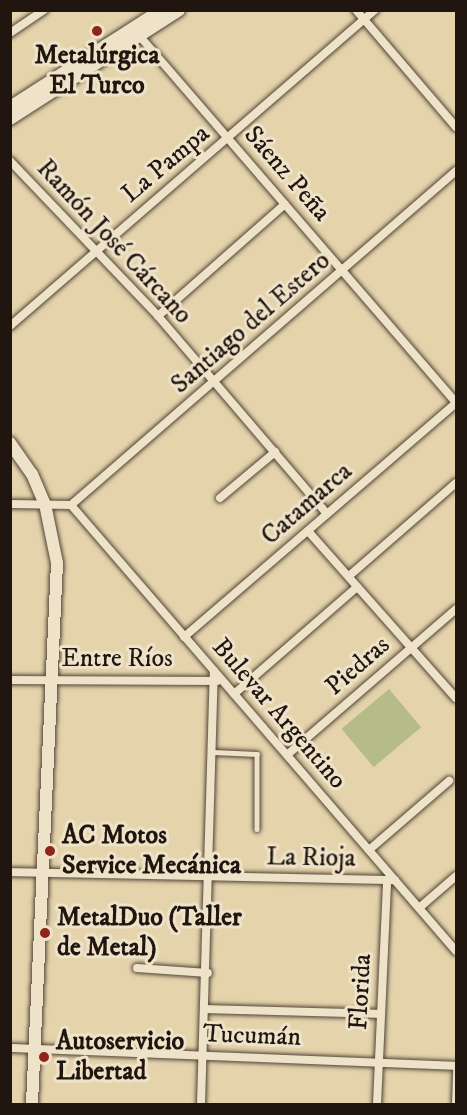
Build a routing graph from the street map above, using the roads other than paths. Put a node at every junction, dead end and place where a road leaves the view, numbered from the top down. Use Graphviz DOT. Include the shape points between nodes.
graph roads {
  1 [pos="44,10"];
  2 [pos="161,10"];
  3 [pos="179,10"];
  4 [pos="356,10"];
  5 [pos="375,10"];
  6 [pos="364,20"];
  7 [pos="136,32"];
  8 [pos="10,33"];
  9 [pos="10,107"];
  10 [pos="10,119"];
  11 [pos="456,127"];
  12 [pos="229,138"];
  13 [pos="10,161"];
  14 [pos="456,171"];
  15 [pos="285,204"];
  16 [pos="94,252"];
  17 [pos="343,270"];
  18 [pos="158,316"];
  19 [pos="10,326"];
  20 [pos="214,384"];
  21 [pos="456,402"];
  22 [pos="10,443"];
  23 [pos="275,452"];
  24 [pos="456,483"];
  25 [pos="220,498"];
  26 [pos="10,504"];
  27 [pos="45,504"];
  28 [pos="70,505"];
  29 [pos="327,514"];
  30 [pos="308,531"];
  31 [pos="349,576"];
  32 [pos="357,587"];
  33 [pos="456,609"];
  34 [pos="184,637"];
  35 [pos="412,648"];
  36 [pos="10,680"];
  37 [pos="53,680"];
  38 [pos="218,681"];
  39 [pos="234,694"];
  40 [pos="456,698"];
  41 [pos="213,752"];
  42 [pos="287,755"];
  43 [pos="449,781"];
  44 [pos="257,829"];
  45 [pos="369,850"];
  46 [pos="10,872"];
  47 [pos="42,872"];
  48 [pos="456,876"];
  49 [pos="210,877"];
  50 [pos="391,880"];
  51 [pos="419,908"];
  52 [pos="456,951"];
  53 [pos="137,968"];
  54 [pos="208,973"];
  55 [pos="207,1009"];
  56 [pos="381,1014"];
  57 [pos="10,1048"];
  58 [pos="35,1049"];
  59 [pos="205,1055"];
  60 [pos="379,1061"];
  61 [pos="456,1066"];
  62 [pos="32,1104"];
  63 [pos="201,1104"];
  64 [pos="377,1104"];
  65 [pos="454,1104"];
  1 -- 8 [label="street"];
  2 -- 7 [label="main road"];
  3 -- 7 [label="main road"];
  4 -- 6 [label="street"];
  5 -- 6 [label="street, La Pampa"];
  6 -- 11 [label="street"];
  6 -- 12 [label="street, La Pampa"];
  7 -- 9 [label="main road"];
  7 -- 10 [label="main road"];
  7 -- 12 [label="street, Sáenz Peña"];
  12 -- 15 [label="street, Sáenz Peña"];
  12 -- 16 [label="street, La Pampa"];
  13 -- 16 [label="street, Ramón José Cárcano"];
  14 -- 17 [label="street, Santiago del Estero"];
  15 -- 17 [label="street, Sáenz Peña"];
  15 -- 18 [label="street"];
  16 -- 18 [label="street, Ramón José Cárcano"];
  16 -- 19 [label="street, La Pampa"];
  17 -- 20 [label="street, Santiago del Estero"];
  17 -- 21 [label="street, Sáenz Peña"];
  18 -- 20 [label="street, Ramón José Cárcano"];
  20 -- 23 [label="street, Ramón José Cárcano"];
  20 -- 28 [label="street, Santiago del Estero"];
  21 -- 29 [label="street, Catamarca"];
  22 -- 27 [label="main road" via="32,474"];
  23 -- 25 [label="street"];
  23 -- 29 [label="street, Ramón José Cárcano"];
  24 -- 31 [label="street"];
  26 -- 27 [label="street"];
  27 -- 28 [label="street"];
  27 -- 37 [label="main road" via="57,562"];
  28 -- 34 [label="street, Bulevar Argentino"];
  29 -- 30 [label="street, Catamarca"];
  30 -- 31 [label="street"];
  30 -- 34 [label="street, Catamarca"];
  31 -- 32 [label="street"];
  32 -- 35 [label="street"];
  32 -- 39 [label="street"];
  33 -- 35 [label="street, Piedras"];
  34 -- 38 [label="street, Bulevar Argentino"];
  35 -- 40 [label="street"];
  35 -- 42 [label="street, Piedras"];
  36 -- 37 [label="street, Entre Ríos"];
  37 -- 38 [label="street, Entre Ríos"];
  37 -- 47 [label="main road"];
  38 -- 39 [label="street, Bulevar Argentino"];
  38 -- 41 [label="street"];
  39 -- 42 [label="street, Bulevar Argentino"];
  41 -- 44 [label="lane" via="257,754"];
  41 -- 49 [label="street"];
  42 -- 45 [label="street, Bulevar Argentino"];
  43 -- 45 [label="street"];
  45 -- 50 [label="street, Bulevar Argentino"];
  46 -- 47 [label="street, La Rioja"];
  47 -- 49 [label="street, La Rioja"];
  47 -- 58 [label="main road"];
  48 -- 51 [label="street"];
  49 -- 50 [label="street, La Rioja"];
  49 -- 54 [label="street"];
  50 -- 51 [label="street, Bulevar Argentino"];
  50 -- 56 [label="street, Florida"];
  51 -- 52 [label="street, Bulevar Argentino"];
  53 -- 54 [label="street"];
  54 -- 55 [label="street"];
  55 -- 56 [label="street"];
  55 -- 59 [label="street"];
  56 -- 60 [label="street, Florida"];
  57 -- 58 [label="street, Tucumán"];
  58 -- 59 [label="street, Tucumán"];
  58 -- 62 [label="main road"];
  59 -- 60 [label="street, Tucumán"];
  59 -- 63 [label="street"];
  60 -- 61 [label="street, Tucumán"];
  60 -- 64 [label="street, Florida"];
  61 -- 65 [label="lane"];
}
